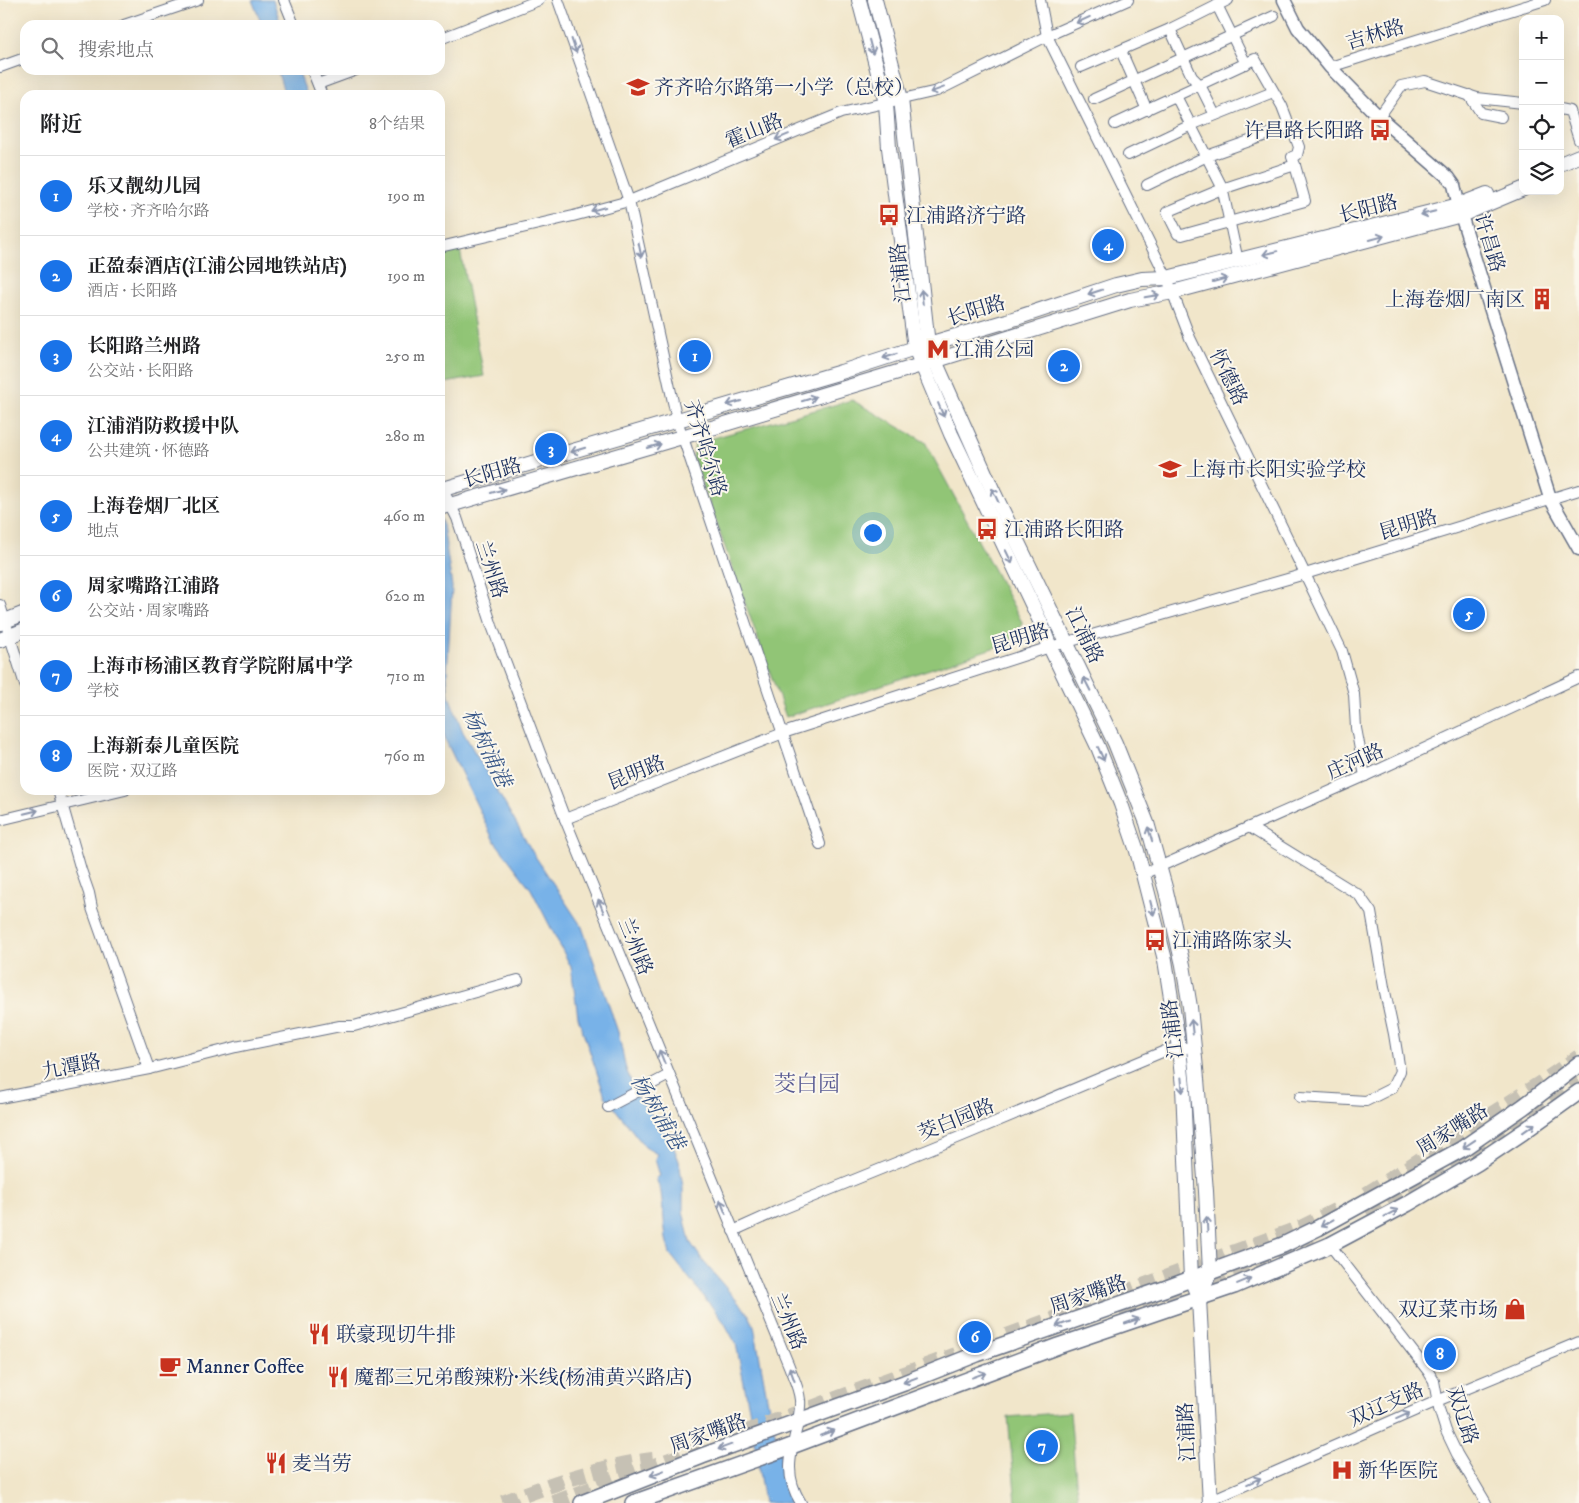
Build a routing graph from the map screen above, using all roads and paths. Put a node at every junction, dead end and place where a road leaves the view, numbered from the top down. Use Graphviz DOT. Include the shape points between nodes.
graph roads {
  1 [pos="198,0"];
  2 [pos="284,0"];
  3 [pos="539,0"];
  4 [pos="558,0"];
  5 [pos="859,0"];
  6 [pos="875,0"];
  7 [pos="1040,0"];
  8 [pos="1128,0"];
  9 [pos="1228,0"];
  10 [pos="1284,0"];
  11 [pos="1544,0"];
  12 [pos="1217,5"];
  13 [pos="1274,16"];
  14 [pos="139,20"];
  15 [pos="292,20"];
  16 [pos="1170,29"];
  17 [pos="1232,35"];
  18 [pos="1047,36"];
  19 [pos="445,37"];
  20 [pos="1121,51"];
  21 [pos="1184,58"];
  22 [pos="20,60"];
  23 [pos="1246,64"];
  24 [pos="0,67"];
  25 [pos="1081,67"];
  26 [pos="1330,67"];
  27 [pos="314,75"];
  28 [pos="342,75"];
  29 [pos="1134,80"];
  30 [pos="318,84"];
  31 [pos="1200,85"];
  32 [pos="320,90"];
  33 [pos="1273,92"];
  34 [pos="1469,95"];
  35 [pos="1176,96"];
  36 [pos="1094,98"];
  37 [pos="901,99"];
  38 [pos="886,103"];
  39 [pos="1519,103"];
  40 [pos="1147,110"];
  41 [pos="1564,110"];
  42 [pos="1215,115"];
  43 [pos="1379,117"];
  44 [pos="1501,117"];
  45 [pos="1115,124"];
  46 [pos="1191,125"];
  47 [pos="1286,128"];
  48 [pos="1579,140"];
  49 [pos="1128,155"];
  50 [pos="1207,156"];
  51 [pos="1579,156"];
  52 [pos="1564,162"];
  53 [pos="1295,166"];
  54 [pos="1579,166"];
  55 [pos="1564,172"];
  56 [pos="1519,181"];
  57 [pos="1147,185"];
  58 [pos="1222,189"];
  59 [pos="1519,190"];
  60 [pos="629,200"];
  61 [pos="1460,210"];
  62 [pos="1230,221"];
  63 [pos="445,246"];
  64 [pos="1238,261"];
  65 [pos="1167,278"];
  66 [pos="1173,292"];
  67 [pos="922,347"];
  68 [pos="928,363"];
  69 [pos="677,420"];
  70 [pos="682,437"];
  71 [pos="445,486"];
  72 [pos="1579,490"];
  73 [pos="1550,498"];
  74 [pos="445,506"];
  75 [pos="1579,549"];
  76 [pos="1306,574"];
  77 [pos="0,605"];
  78 [pos="20,615"];
  79 [pos="3,622"];
  80 [pos="20,632"];
  81 [pos="5,638"];
  82 [pos="1066,642"];
  83 [pos="1050,647"];
  84 [pos="20,673"];
  85 [pos="1579,677"];
  86 [pos="783,733"];
  87 [pos="1365,776"];
  88 [pos="59,795"];
  89 [pos="105,795"];
  90 [pos="62,805"];
  91 [pos="565,819"];
  92 [pos="0,820"];
  93 [pos="1249,827"];
  94 [pos="820,844"];
  95 [pos="1160,867"];
  96 [pos="1144,874"];
  97 [pos="518,980"];
  98 [pos="1194,1047"];
  99 [pos="1178,1048"];
  100 [pos="1579,1064"];
  101 [pos="149,1069"];
  102 [pos="669,1075"];
  103 [pos="1579,1092"];
  104 [pos="0,1098"];
  105 [pos="1300,1098"];
  106 [pos="608,1107"];
  107 [pos="733,1232"];
  108 [pos="1330,1245"];
  109 [pos="1210,1272"];
  110 [pos="1191,1279"];
  111 [pos="1198,1299"];
  112 [pos="1579,1342"];
  113 [pos="1437,1400"];
  114 [pos="798,1421"];
  115 [pos="787,1448"];
  116 [pos="1210,1502"];
  117 [pos="582,1503"];
  118 [pos="633,1503"];
  119 [pos="801,1503"];
  120 [pos="1486,1503"];
  1 -- 14 [label="street"];
  2 -- 15 [label="street"];
  3 -- 19 [label="street"];
  4 -- 60 [label="street, 齐齐哈尔路, one-way"];
  5 -- 38 [label="main road, 江浦路, one-way"];
  6 -- 37 [label="main road, 江浦路"];
  7 -- 18 [label="street, 怀德路"];
  8 -- 18 [label="street, 霍山路, one-way"];
  9 -- 12 [label="street"];
  10 -- 26 [label="street, 许昌路" via="1298,28"];
  11 -- 26 [label="street, 吉林路"];
  12 -- 16 [label="street"];
  12 -- 17 [label="street"];
  13 -- 17 [label="street"];
  16 -- 20 [label="street"];
  16 -- 21 [label="street"];
  17 -- 21 [label="street"];
  17 -- 23 [label="street"];
  18 -- 37 [label="street, 霍山路, one-way" via="937,91"];
  18 -- 65 [label="street, 怀德路"];
  20 -- 25 [label="street"];
  20 -- 29 [label="street"];
  21 -- 29 [label="street"];
  21 -- 31 [label="street" via="1192,77"];
  22 -- 24 [label="street"];
  23 -- 31 [label="street"];
  23 -- 33 [label="street" via="1255,59"];
  26 -- 43 [label="street, 许昌路"];
  27 -- 30 [label="street"];
  28 -- 30 [label="street"];
  29 -- 36 [label="street"];
  29 -- 40 [label="street"];
  30 -- 32 [label="street"];
  31 -- 35 [label="street"];
  31 -- 42 [label="street"];
  33 -- 42 [label="street"];
  33 -- 47 [label="street" via="1282,106"];
  34 -- 39 [label="street"];
  34 -- 43 [label="street" via="1425,81 1402,86"];
  34 -- 44 [label="street" via="1481,113"];
  35 -- 40 [label="street"];
  35 -- 46 [label="street"];
  37 -- 38 [label="street, 霍山路"];
  67 -- 37 [label="main road, 江浦路, one-way"];
  38 -- 60 [label="street, 霍山路, one-way" via="840,113"];
  38 -- 67 [label="main road, 江浦路" via="889,148"];
  40 -- 45 [label="street"];
  41 -- 48 [label="street" via="1570,111"];
  42 -- 46 [label="street"];
  43 -- 61 [label="street, 许昌路" via="1449,178"];
  46 -- 49 [label="street"];
  46 -- 50 [label="street"];
  47 -- 50 [label="street"];
  47 -- 53 [label="street" via="1293,131 1299,147 1297,155 1292,157"];
  50 -- 57 [label="street"];
  50 -- 58 [label="street"];
  51 -- 52 [label="main road"];
  53 -- 58 [label="street"];
  53 -- 62 [label="street" via="1305,201"];
  54 -- 55 [label="main road"];
  56 -- 61 [label="main road, 长阳路"];
  58 -- 62 [label="street"];
  58 -- 62 [label="street" via="1168,212 1178,234 1182,235"];
  59 -- 61 [label="main road, 长阳路"];
  60 -- 63 [label="street, 霍山路, one-way"];
  60 -- 69 [label="street, 齐齐哈尔路, one-way"];
  61 -- 64 [label="main road, 长阳路, one-way"];
  66 -- 61 [label="main road, 长阳路, one-way"];
  61 -- 73 [label="street, 许昌路"];
  62 -- 64 [label="street"];
  64 -- 65 [label="main road, 长阳路"];
  65 -- 66 [label="street, 怀德路"];
  65 -- 67 [label="main road, 长阳路, one-way" via="1116,285"];
  68 -- 66 [label="main road, 长阳路, one-way" via="1130,300"];
  66 -- 76 [label="street, 怀德路" via="1190,338"];
  67 -- 68 [label="main road, 江浦路"];
  67 -- 69 [label="main road, 长阳路, one-way"];
  70 -- 68 [label="main road, 长阳路, one-way"];
  82 -- 68 [label="main road, 江浦路, one-way"];
  68 -- 83 [label="main road, 江浦路, one-way" via="951,434"];
  69 -- 70 [label="street, 齐齐哈尔路"];
  69 -- 71 [label="main road, 长阳路, one-way"];
  74 -- 70 [label="main road, 长阳路, one-way"];
  70 -- 86 [label="street, 齐齐哈尔路"];
  72 -- 73 [label="street, 昆明路"];
  73 -- 75 [label="street, 许昌路"];
  73 -- 76 [label="street, 昆明路"];
  74 -- 91 [label="street, 兰州路" via="457,518 492,626"];
  76 -- 82 [label="street, 昆明路"];
  76 -- 87 [label="street, 怀德路" via="1350,677"];
  77 -- 79 [label="street"];
  78 -- 79 [label="main road"];
  79 -- 81 [label="street"];
  80 -- 81 [label="main road"];
  81 -- 84 [label="street"];
  82 -- 83 [label="street, 昆明路"];
  95 -- 82 [label="main road, 江浦路, one-way" via="1115,743"];
  83 -- 86 [label="street, 昆明路"];
  83 -- 96 [label="main road, 江浦路, one-way" via="1108,770"];
  85 -- 87 [label="street, 庄河路"];
  86 -- 91 [label="street, 昆明路"];
  86 -- 94 [label="street, 齐齐哈尔路"];
  87 -- 93 [label="street, 庄河路"];
  88 -- 90 [label="street"];
  89 -- 90 [label="street"];
  92 -- 90 [label="street, one-way"];
  90 -- 101 [label="street" via="92,908"];
  102 -- 91 [label="street, 兰州路, one-way"];
  93 -- 95 [label="street, 庄河路"];
  93 -- 105 [label="street" via="1359,895 1371,912 1394,1034 1400,1071 1392,1088 1366,1101"];
  95 -- 96 [label="street, 庄河路"];
  98 -- 95 [label="main road, 江浦路, one-way" via="1183,966"];
  96 -- 99 [label="main road, 江浦路, one-way" via="1165,960"];
  97 -- 101 [label="street, 九潭路" via="354,1026 236,1047"];
  98 -- 99 [label="street, 茭白园路"];
  109 -- 98 [label="main road, 江浦路, one-way"];
  99 -- 107 [label="street, 茭白园路"];
  99 -- 110 [label="main road, 江浦路, one-way"];
  100 -- 109 [label="main road, 周家嘴路, one-way" via="1462,1148 1318,1228 1283,1245"];
  101 -- 104 [label="street, 九潭路"];
  102 -- 106 [label="street"];
  107 -- 102 [label="street, 兰州路, one-way"];
  108 -- 103 [label="main road, 周家嘴路, one-way" via="1477,1163"];
  114 -- 107 [label="street, 兰州路, one-way" via="799,1393"];
  111 -- 108 [label="main road, 周家嘴路, one-way"];
  108 -- 113 [label="street, 双辽路" via="1428,1371"];
  109 -- 110 [label="main road, 周家嘴路"];
  109 -- 111 [label="main road, 江浦路"];
  110 -- 111 [label="main road, 江浦路"];
  110 -- 114 [label="main road, 周家嘴路, one-way"];
  115 -- 111 [label="main road, 周家嘴路, one-way" via="1058,1346"];
  111 -- 116 [label="main road, 江浦路"];
  112 -- 113 [label="street, 双辽支路"];
  116 -- 113 [label="street, 双辽支路, one-way"];
  113 -- 120 [label="street, 双辽路" via="1446,1431"];
  114 -- 115 [label="street, 兰州路"];
  114 -- 117 [label="main road, 周家嘴路, one-way"];
  115 -- 118 [label="main road, 周家嘴路"];
  115 -- 119 [label="street, 兰州路" via="791,1484"];
}
